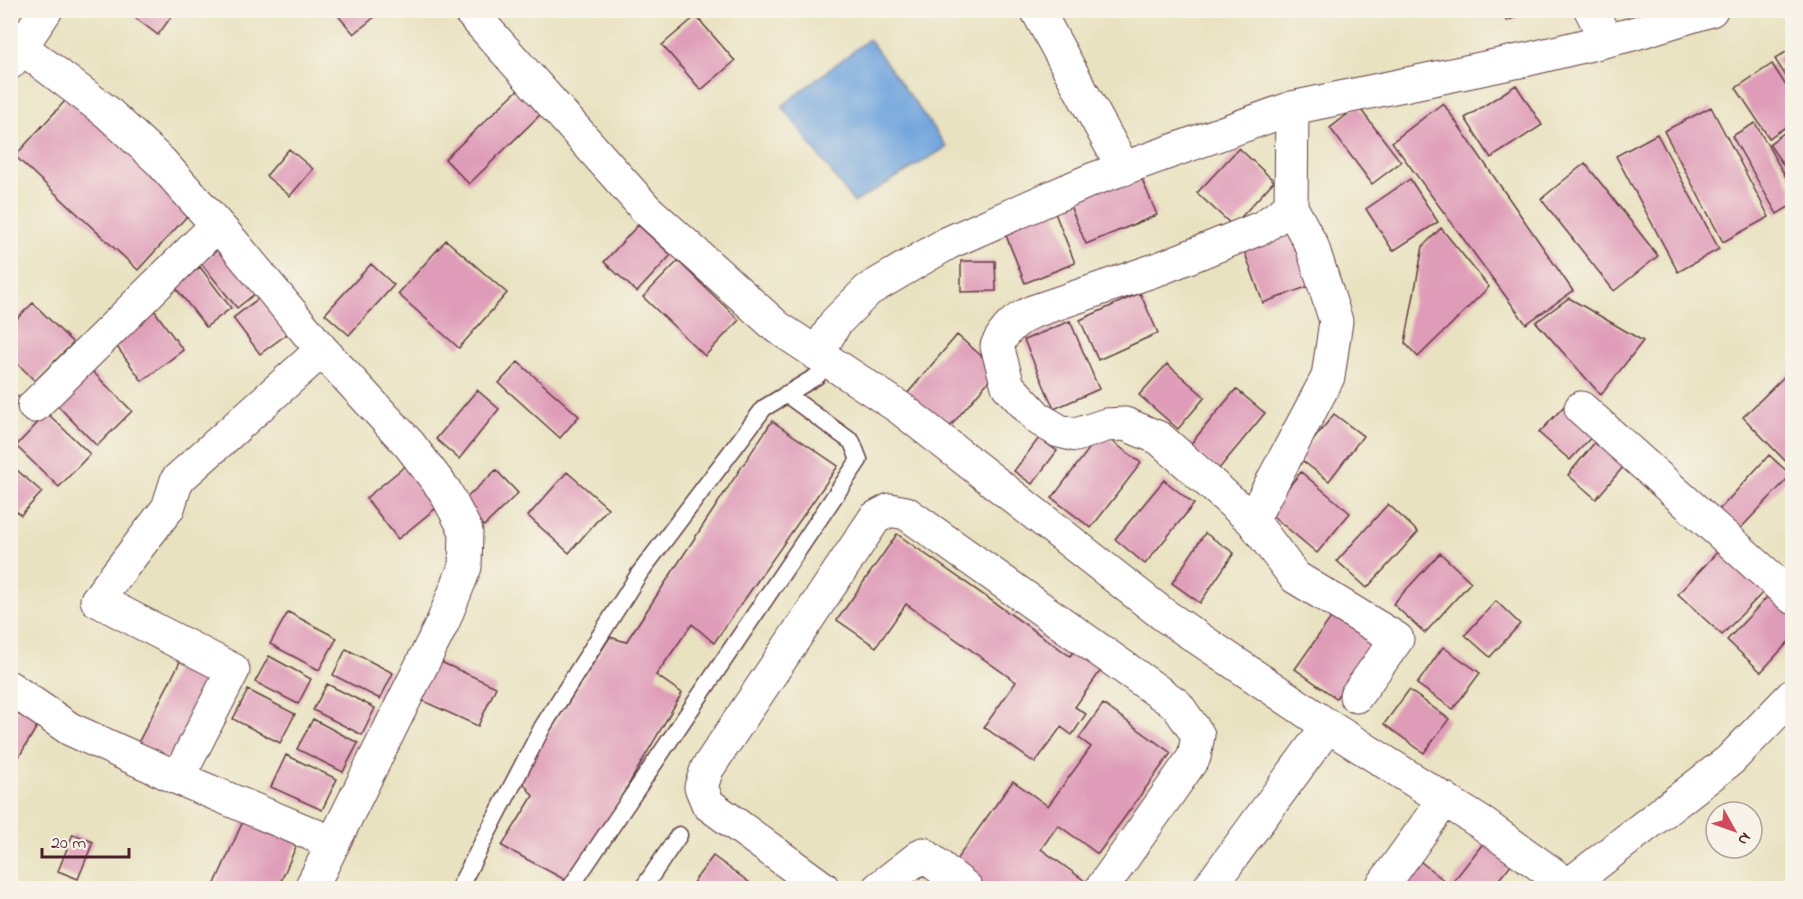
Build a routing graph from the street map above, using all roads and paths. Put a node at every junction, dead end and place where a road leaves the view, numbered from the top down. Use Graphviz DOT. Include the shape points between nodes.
graph roads {
  1 [pos="46,10"];
  2 [pos="469,10"];
  3 [pos="1037,10"];
  4 [pos="1591,10"];
  5 [pos="1711,10"];
  6 [pos="1606,40"];
  7 [pos="16,55"];
  8 [pos="1292,108"];
  9 [pos="1124,169"];
  10 [pos="1291,207"];
  11 [pos="217,225"];
  12 [pos="322,350"];
  13 [pos="823,358"];
  14 [pos="786,394"];
  15 [pos="33,406"];
  16 [pos="1581,408"];
  17 [pos="1252,520"];
  18 [pos="1792,597"];
  19 [pos="10,688"];
  20 [pos="1356,696"];
  21 [pos="1792,696"];
  22 [pos="1328,726"];
  23 [pos="178,778"];
  24 [pos="1445,799"];
  25 [pos="679,835"];
  26 [pos="333,843"];
  27 [pos="1569,887"];
  28 [pos="311,888"];
  29 [pos="459,888"];
  30 [pos="570,888"];
  31 [pos="643,888"];
  32 [pos="823,888"];
  33 [pos="879,888"];
  34 [pos="966,888"];
  35 [pos="1102,888"];
  36 [pos="1209,888"];
  37 [pos="1381,888"];
  1 -- 7 [label="street"];
  2 -- 13 [label="street" via="646,210 777,327"];
  3 -- 9 [label="street"];
  4 -- 6 [label="street"];
  5 -- 6 [label="street"];
  6 -- 8 [label="street" via="1438,80"];
  7 -- 11 [label="street" via="107,112 161,162"];
  8 -- 9 [label="street"];
  8 -- 10 [label="street"];
  9 -- 13 [label="street" via="948,243 868,290 836,322"];
  10 -- 17 [label="street" via="1312,246 1336,321 1328,377"];
  10 -- 17 [label="street" via="1263,227 1161,268 1032,312 1016,320 997,346 1008,386 1039,419 1059,431 1076,435 1106,424 1125,424 1160,438"];
  11 -- 12 [label="street"];
  11 -- 15 [label="street"];
  12 -- 23 [label="street" via="177,480 168,508 97,600 233,670"];
  12 -- 26 [label="street" via="409,444 445,491 466,531 465,567 444,622"];
  13 -- 14 [label="lane" via="817,376"];
  13 -- 22 [label="street" via="900,408 1164,615"];
  14 -- 29 [label="lane" via="764,408 639,574 543,726"];
  14 -- 30 [label="lane" via="852,442 859,460"];
  16 -- 18 [label="street"];
  17 -- 20 [label="street" via="1295,577 1397,639"];
  19 -- 23 [label="street" via="70,729"];
  21 -- 27 [label="street" via="1730,760"];
  22 -- 24 [label="street"];
  22 -- 36 [label="street"];
  23 -- 26 [label="street"];
  24 -- 27 [label="street"];
  24 -- 37 [label="street"];
  25 -- 31 [label="lane"];
  26 -- 28 [label="street"];
  32 -- 35 [label="street" via="708,804 701,787 707,769 875,518 890,510 906,513 1177,705 1198,735 1194,757"];
  33 -- 34 [label="street" via="923,854"];
}
